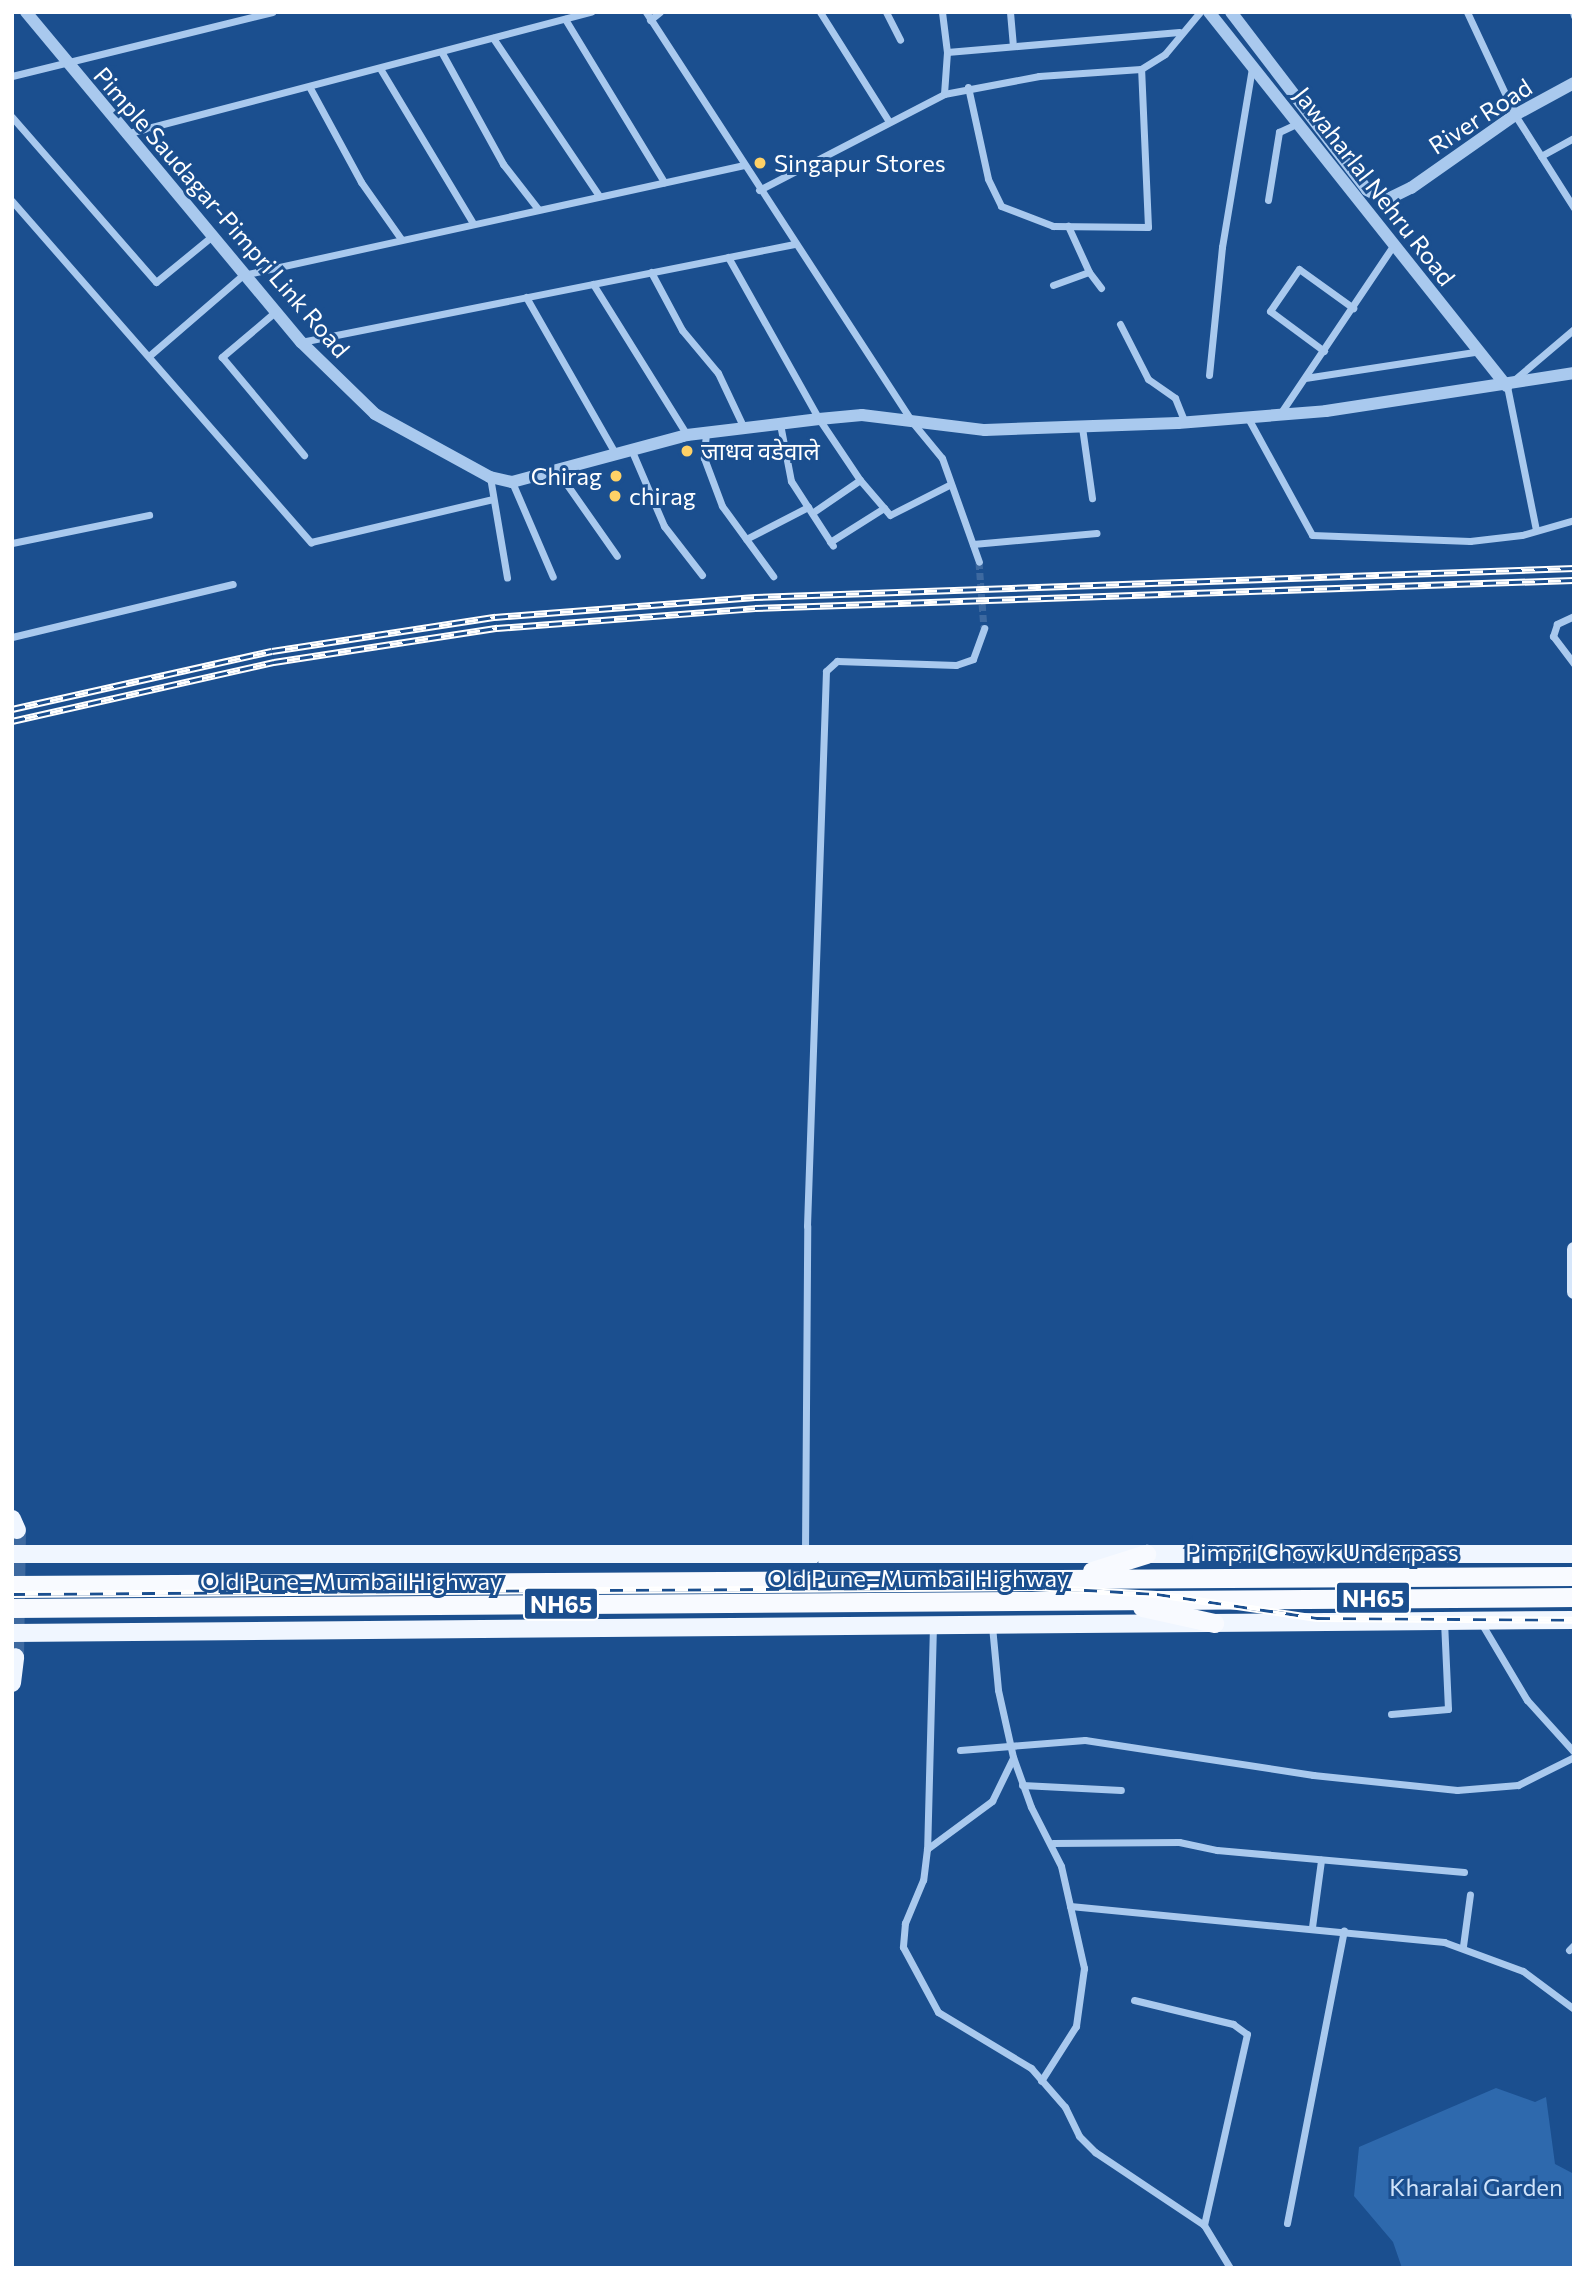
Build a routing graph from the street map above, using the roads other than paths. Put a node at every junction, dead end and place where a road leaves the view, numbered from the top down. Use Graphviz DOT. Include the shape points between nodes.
graph roads {
  1 [pos="26,12"];
  2 [pos="272,12"];
  3 [pos="591,12"];
  4 [pos="660,12"];
  5 [pos="820,12"];
  6 [pos="886,12"];
  7 [pos="942,12"];
  8 [pos="1010,12"];
  9 [pos="1200,12"];
  10 [pos="1209,12"];
  11 [pos="1231,12"];
  12 [pos="1467,12"];
  13 [pos="648,16"];
  14 [pos="565,19"];
  15 [pos="1179,32"];
  16 [pos="493,38"];
  17 [pos="900,40"];
  18 [pos="1013,44"];
  19 [pos="947,52"];
  20 [pos="442,53"];
  21 [pos="64,62"];
  22 [pos="1252,64"];
  23 [pos="1141,69"];
  24 [pos="381,70"];
  25 [pos="12,76"];
  26 [pos="1574,83"];
  27 [pos="968,87"];
  28 [pos="310,88"];
  29 [pos="944,94"];
  30 [pos="1515,115"];
  31 [pos="12,117"];
  32 [pos="888,120"];
  33 [pos="1298,122"];
  34 [pos="125,134"];
  35 [pos="1574,138"];
  36 [pos="1541,156"];
  37 [pos="744,165"];
  38 [pos="664,182"];
  39 [pos="759,190"];
  40 [pos="599,196"];
  41 [pos="1268,200"];
  42 [pos="12,201"];
  43 [pos="1574,208"];
  44 [pos="538,209"];
  45 [pos="473,223"];
  46 [pos="1068,226"];
  47 [pos="211,237"];
  48 [pos="401,239"];
  49 [pos="794,244"];
  50 [pos="1393,246"];
  51 [pos="728,257"];
  52 [pos="651,272"];
  53 [pos="1089,272"];
  54 [pos="243,275"];
  55 [pos="593,284"];
  56 [pos="1053,285"];
  57 [pos="1101,288"];
  58 [pos="526,297"];
  59 [pos="1353,308"];
  60 [pos="275,312"];
  61 [pos="1120,324"];
  62 [pos="1574,330"];
  63 [pos="301,342"];
  64 [pos="1324,351"];
  65 [pos="1481,351"];
  66 [pos="149,356"];
  67 [pos="1574,373"];
  68 [pos="1209,375"];
  69 [pos="1306,378"];
  70 [pos="1507,386"];
  71 [pos="1280,415"];
  72 [pos="1248,418"];
  73 [pos="819,419"];
  74 [pos="913,423"];
  75 [pos="1185,423"];
  76 [pos="780,424"];
  77 [pos="1083,427"];
  78 [pos="744,428"];
  79 [pos="706,433"];
  80 [pos="687,435"];
  81 [pos="631,449"];
  82 [pos="615,453"];
  83 [pos="304,455"];
  84 [pos="556,469"];
  85 [pos="490,478"];
  86 [pos="860,480"];
  87 [pos="512,482"];
  88 [pos="949,485"];
  89 [pos="1092,498"];
  90 [pos="493,499"];
  91 [pos="884,508"];
  92 [pos="810,510"];
  93 [pos="149,515"];
  94 [pos="1574,520"];
  95 [pos="1536,530"];
  96 [pos="1097,533"];
  97 [pos="747,539"];
  98 [pos="12,543"];
  99 [pos="973,544"];
  100 [pos="617,555"];
  101 [pos="979,562"];
  102 [pos="702,575"];
  103 [pos="773,576"];
  104 [pos="553,577"];
  105 [pos="507,578"];
  106 [pos="233,584"];
  107 [pos="1574,616"];
  108 [pos="984,628"];
  109 [pos="12,637"];
  110 [pos="1574,664"];
  111 [pos="1574,1249"];
  112 [pos="1574,1292"];
  113 [pos="12,1554"];
  114 [pos="805,1554"];
  115 [pos="1146,1554"];
  116 [pos="1574,1554"];
  117 [pos="1574,1576"];
  118 [pos="1071,1577"];
  119 [pos="12,1585"];
  120 [pos="1574,1597"];
  121 [pos="1110,1601"];
  122 [pos="12,1608"];
  123 [pos="1480,1620"];
  124 [pos="1574,1620"];
  125 [pos="1444,1621"];
  126 [pos="1214,1623"];
  127 [pos="933,1625"];
  128 [pos="992,1625"];
  129 [pos="12,1633"];
  130 [pos="15,1657"];
  131 [pos="12,1683"];
  132 [pos="1391,1714"];
  133 [pos="1010,1746"];
  134 [pos="960,1750"];
  135 [pos="1574,1755"];
  136 [pos="1013,1757"];
  137 [pos="1022,1785"];
  138 [pos="1121,1790"];
  139 [pos="1053,1843"];
  140 [pos="928,1849"];
  141 [pos="1321,1860"];
  142 [pos="1464,1872"];
  143 [pos="1470,1894"];
  144 [pos="1070,1906"];
  145 [pos="1312,1927"];
  146 [pos="1344,1931"];
  147 [pos="1463,1946"];
  148 [pos="1134,2000"];
  149 [pos="1574,2009"];
  150 [pos="1041,2081"];
  151 [pos="1287,2223"];
  152 [pos="1204,2225"];
  153 [pos="1230,2268"];
  1 -- 21 [label="street, Pimple Saudagar-Pimpri Link Road"];
  2 -- 21 [label="street"];
  3 -- 14 [label="street"];
  4 -- 13 [label="street"];
  5 -- 32 [label="street"];
  6 -- 17 [label="street"];
  7 -- 19 [label="street"];
  8 -- 18 [label="street"];
  9 -- 15 [label="street" via="1193,25"];
  10 -- 22 [label="street, Jawaharlal Nehru Road"];
  11 -- 30 [label="street, River Road" via="1367,190 1386,200 1411,188"];
  12 -- 30 [label="street"];
  13 -- 37 [label="street"];
  14 -- 16 [label="street"];
  14 -- 38 [label="street"];
  15 -- 18 [label="street"];
  15 -- 23 [label="street" via="1165,54"];
  16 -- 20 [label="street"];
  16 -- 40 [label="street"];
  18 -- 19 [label="street"];
  19 -- 29 [label="street"];
  20 -- 24 [label="street"];
  20 -- 44 [label="street" via="503,164"];
  21 -- 25 [label="street"];
  21 -- 34 [label="street, Pimple Saudagar-Pimpri Link Road"];
  22 -- 33 [label="street, Jawaharlal Nehru Road"];
  22 -- 68 [label="street" via="1222,247"];
  23 -- 27 [label="street" via="1039,76"];
  23 -- 46 [label="street" via="1148,228"];
  24 -- 28 [label="street"];
  24 -- 45 [label="street"];
  26 -- 30 [label="street, River Road"];
  27 -- 29 [label="street"];
  27 -- 46 [label="street" via="988,179 1001,206 1053,226"];
  28 -- 34 [label="street"];
  28 -- 48 [label="street" via="361,182"];
  29 -- 32 [label="street"];
  30 -- 36 [label="street"];
  31 -- 47 [label="street" via="156,282"];
  32 -- 39 [label="street"];
  33 -- 41 [label="street" via="1279,132"];
  33 -- 50 [label="street, Jawaharlal Nehru Road"];
  34 -- 47 [label="street, Pimple Saudagar-Pimpri Link Road"];
  35 -- 36 [label="street"];
  36 -- 43 [label="street"];
  37 -- 38 [label="street"];
  37 -- 39 [label="street"];
  38 -- 40 [label="street"];
  39 -- 49 [label="street"];
  40 -- 44 [label="street"];
  42 -- 66 [label="street"];
  44 -- 45 [label="street"];
  45 -- 48 [label="street"];
  46 -- 53 [label="street"];
  47 -- 54 [label="street, Pimple Saudagar-Pimpri Link Road"];
  48 -- 54 [label="street"];
  49 -- 51 [label="street"];
  49 -- 74 [label="street"];
  50 -- 59 [label="street"];
  50 -- 65 [label="street, Jawaharlal Nehru Road"];
  51 -- 52 [label="street"];
  51 -- 73 [label="street"];
  52 -- 55 [label="street"];
  52 -- 78 [label="street" via="682,330 718,373"];
  53 -- 56 [label="street"];
  53 -- 57 [label="street"];
  54 -- 60 [label="street, Pimple Saudagar-Pimpri Link Road"];
  54 -- 66 [label="street"];
  55 -- 58 [label="street"];
  55 -- 80 [label="street"];
  58 -- 63 [label="street"];
  58 -- 82 [label="street"];
  59 -- 64 [label="street"];
  59 -- 64 [label="street" via="1298,269 1270,311"];
  60 -- 63 [label="street, Pimple Saudagar-Pimpri Link Road"];
  60 -- 83 [label="street" via="222,357"];
  61 -- 75 [label="street" via="1148,379 1175,398"];
  62 -- 70 [label="street"];
  63 -- 85 [label="street, Pimple Saudagar-Pimpri Link Road" via="375,414"];
  64 -- 69 [label="street"];
  65 -- 69 [label="street"];
  65 -- 70 [label="street, Jawaharlal Nehru Road"];
  66 -- 90 [label="street" via="311,542"];
  67 -- 70 [label="street, Pimple Saudagar-Pimpri Link Road"];
  69 -- 71 [label="street"];
  70 -- 71 [label="street, Pimple Saudagar-Pimpri Link Road"];
  70 -- 95 [label="street"];
  71 -- 72 [label="street, Pimple Saudagar-Pimpri Link Road"];
  72 -- 75 [label="street, Pimple Saudagar-Pimpri Link Road"];
  72 -- 95 [label="street" via="1311,535 1471,541"];
  73 -- 74 [label="street, Pimple Saudagar-Pimpri Link Road" via="862,415"];
  73 -- 76 [label="street, Pimple Saudagar-Pimpri Link Road"];
  73 -- 86 [label="street"];
  74 -- 77 [label="street, Pimple Saudagar-Pimpri Link Road" via="985,430"];
  74 -- 88 [label="street" via="942,458"];
  75 -- 77 [label="street, Pimple Saudagar-Pimpri Link Road"];
  76 -- 78 [label="street, Pimple Saudagar-Pimpri Link Road"];
  76 -- 92 [label="street" via="791,481"];
  77 -- 89 [label="street"];
  78 -- 79 [label="street, Pimple Saudagar-Pimpri Link Road"];
  79 -- 80 [label="street, Pimple Saudagar-Pimpri Link Road"];
  79 -- 97 [label="street" via="706,471 722,506"];
  80 -- 81 [label="street, Pimple Saudagar-Pimpri Link Road"];
  81 -- 82 [label="street, Pimple Saudagar-Pimpri Link Road"];
  81 -- 102 [label="street" via="664,526"];
  82 -- 84 [label="street, Pimple Saudagar-Pimpri Link Road"];
  84 -- 87 [label="street, Pimple Saudagar-Pimpri Link Road"];
  84 -- 100 [label="street"];
  85 -- 87 [label="street, Pimple Saudagar-Pimpri Link Road"];
  85 -- 90 [label="street"];
  86 -- 91 [label="street"];
  86 -- 92 [label="street"];
  87 -- 104 [label="street"];
  88 -- 91 [label="street" via="890,515"];
  88 -- 99 [label="street"];
  90 -- 105 [label="street"];
  91 -- 92 [label="street" via="831,544"];
  92 -- 97 [label="street"];
  93 -- 98 [label="street"];
  94 -- 95 [label="street"];
  96 -- 99 [label="street"];
  97 -- 103 [label="street"];
  99 -- 101 [label="street"];
  106 -- 109 [label="street"];
  107 -- 110 [label="street" via="1557,624 1553,636"];
  108 -- 114 [label="street" via="973,659 956,665 837,661 826,671 807,1226"];
  111 -- 112 [label="main road"];
  113 -- 114 [label="main road"];
  114 -- 115 [label="main road"];
  115 -- 116 [label="main road"];
  115 -- 118 [label="highway"];
  117 -- 118 [label="highway, Pimpri Chowk Underpass / NH65"];
  118 -- 119 [label="highway, Old Pune–Mumbai Highway / NH65"];
  120 -- 121 [label="highway, Pimpri Chowk Underpass / NH65"];
  121 -- 122 [label="highway, Old Pune–Mumbai Highway / NH65"];
  121 -- 126 [label="highway"];
  123 -- 124 [label="main road"];
  123 -- 125 [label="main road"];
  123 -- 135 [label="street" via="1527,1700"];
  125 -- 126 [label="main road"];
  125 -- 132 [label="street" via="1448,1709"];
  126 -- 128 [label="main road"];
  127 -- 128 [label="main road"];
  127 -- 129 [label="main road"];
  127 -- 140 [label="street"];
  128 -- 133 [label="street" via="993,1663"];
  130 -- 131 [label="main road"];
  133 -- 134 [label="street"];
  133 -- 135 [label="street" via="1085,1740 1313,1775 1457,1790 1518,1784"];
  133 -- 136 [label="street"];
  136 -- 137 [label="street"];
  136 -- 140 [label="street" via="992,1801"];
  137 -- 138 [label="street"];
  137 -- 139 [label="street"];
  139 -- 141 [label="street" via="1179,1842"];
  139 -- 144 [label="street"];
  140 -- 150 [label="street" via="923,1880 905,1923 903,1947 938,2012 1015,2054"];
  141 -- 142 [label="street"];
  141 -- 145 [label="street"];
  143 -- 147 [label="street"];
  144 -- 145 [label="street"];
  144 -- 150 [label="street" via="1084,1968 1083,2004 1067,2046"];
  145 -- 146 [label="street"];
  146 -- 147 [label="street"];
  146 -- 151 [label="street"];
  147 -- 149 [label="street" via="1522,1971"];
  148 -- 152 [label="street" via="1233,2024 1247,2034"];
  150 -- 152 [label="street" via="1095,2152"];
  152 -- 153 [label="street"];
}
